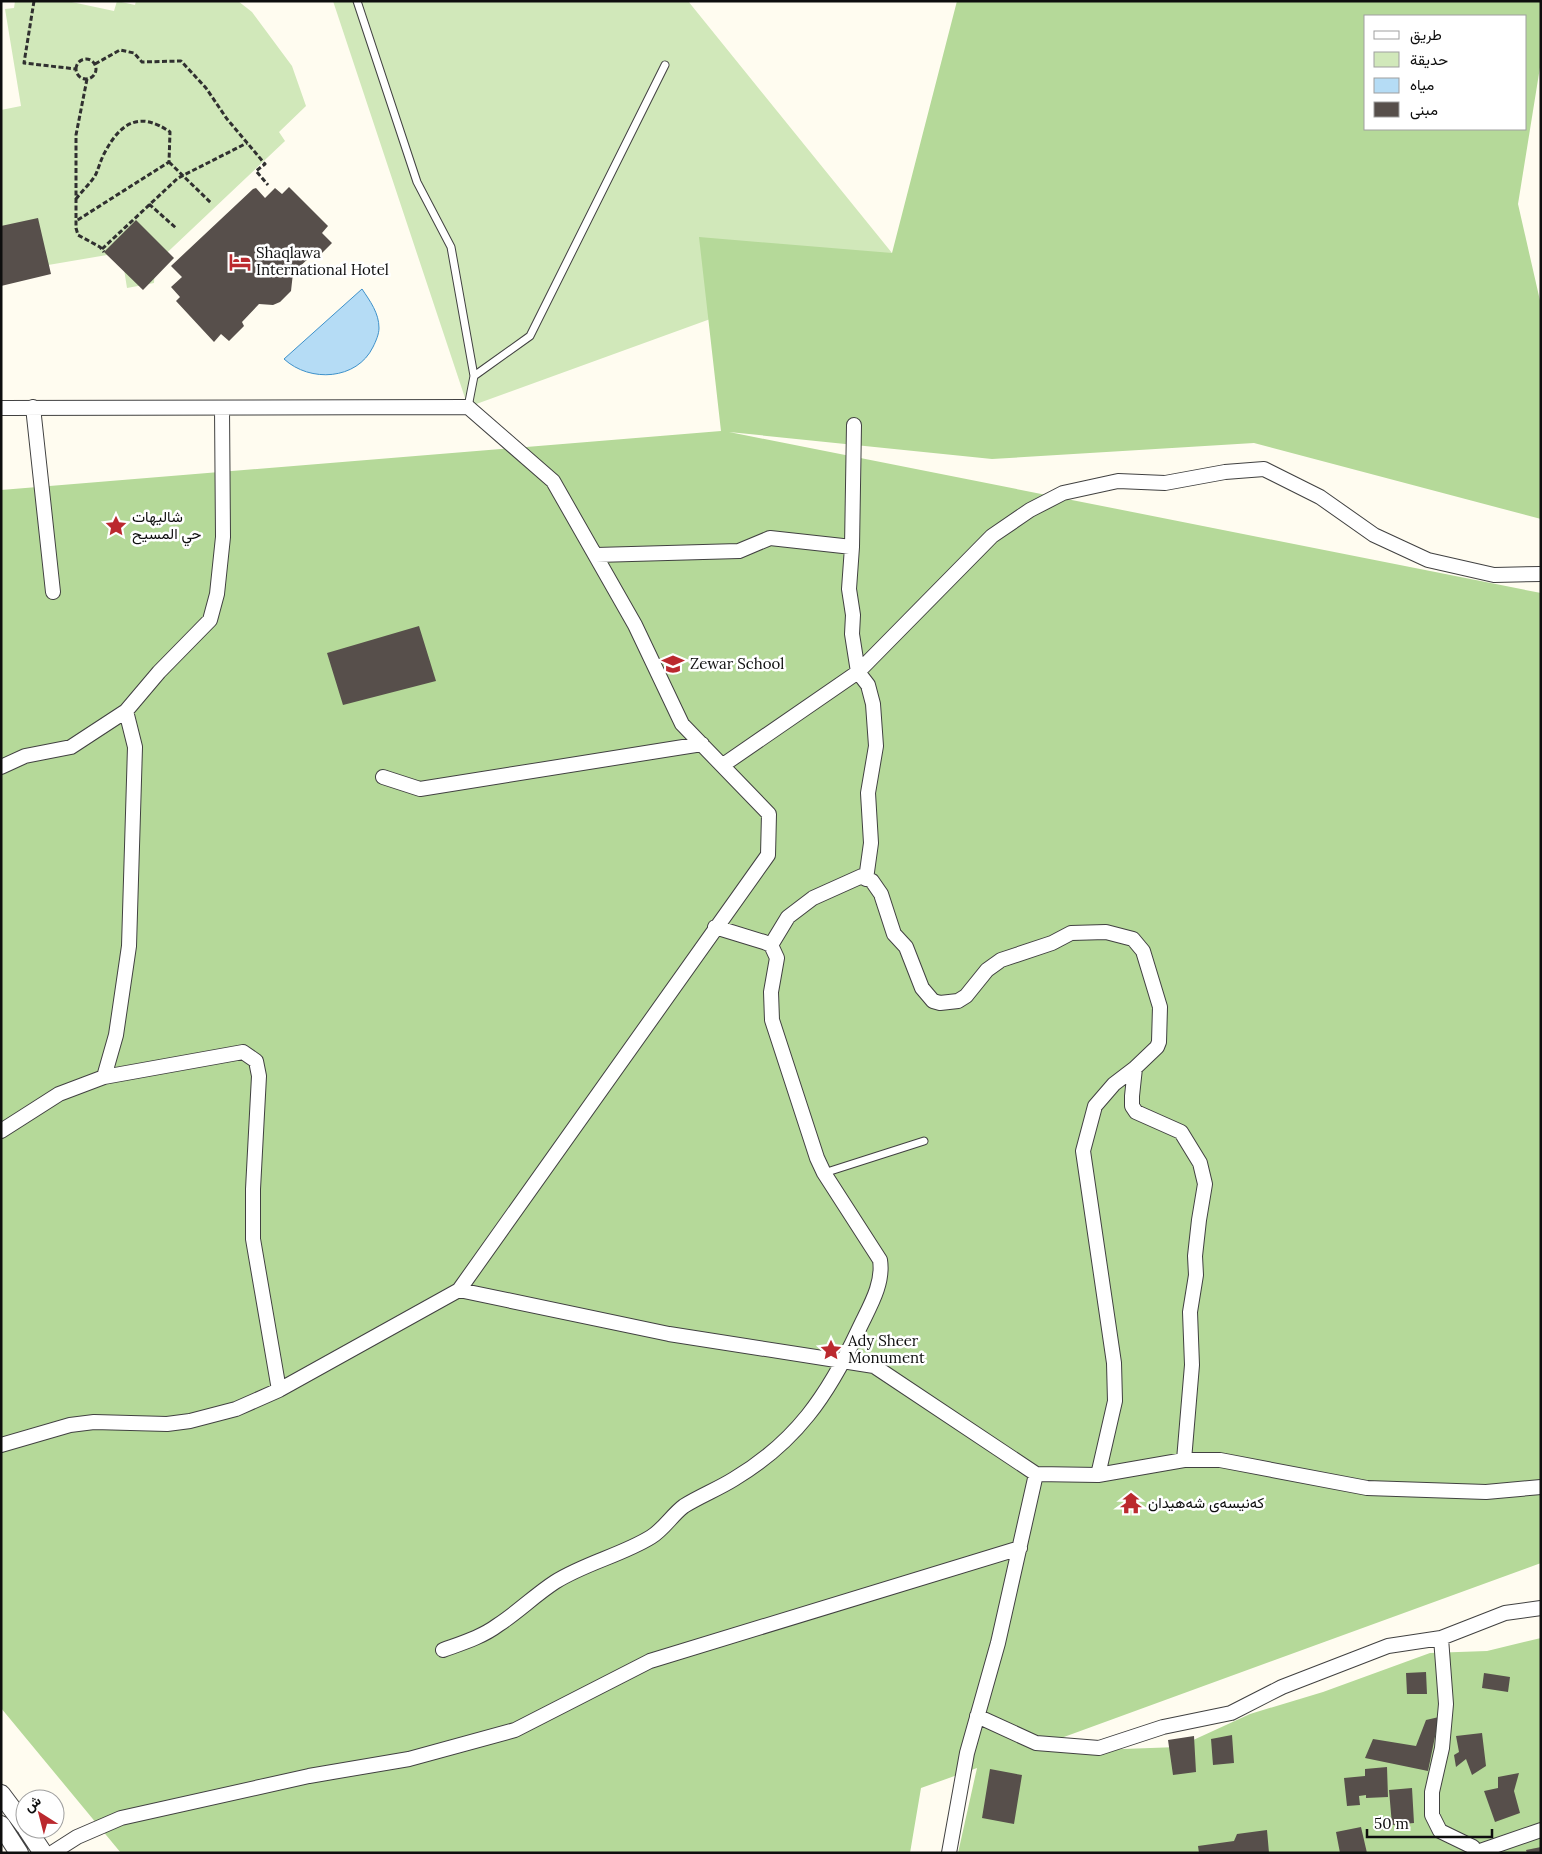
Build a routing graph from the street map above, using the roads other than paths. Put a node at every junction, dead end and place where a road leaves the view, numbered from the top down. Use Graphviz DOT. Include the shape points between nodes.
graph roads {
  1 [pos="356,1"];
  2 [pos="665,65"];
  3 [pos="474,376"];
  4 [pos="33,407"];
  5 [pos="468,407"];
  6 [pos="1,408"];
  7 [pos="222,408"];
  8 [pos="854,425"];
  9 [pos="852,547"];
  10 [pos="596,555"];
  11 [pos="1541,574"];
  12 [pos="53,592"];
  13 [pos="858,672"];
  14 [pos="126,711"];
  15 [pos="702,744"];
  16 [pos="723,765"];
  17 [pos="1,767"];
  18 [pos="383,776"];
  19 [pos="866,878"];
  20 [pos="716,927"];
  21 [pos="771,945"];
  22 [pos="1135,1068"];
  23 [pos="104,1077"];
  24 [pos="1,1131"];
  25 [pos="924,1141"];
  26 [pos="824,1173"];
  27 [pos="459,1290"];
  28 [pos="844,1362"];
  29 [pos="279,1390"];
  30 [pos="1,1445"];
  31 [pos="1184,1460"];
  32 [pos="1036,1474"];
  33 [pos="1098,1475"];
  34 [pos="1541,1487"];
  35 [pos="1020,1548"];
  36 [pos="1541,1608"];
  37 [pos="1441,1638"];
  38 [pos="443,1650"];
  39 [pos="977,1716"];
  40 [pos="1,1794"];
  41 [pos="15,1812"];
  42 [pos="1,1825"];
  43 [pos="1541,1830"];
  44 [pos="33,1839"];
  45 [pos="19,1853"];
  46 [pos="42,1853"];
  47 [pos="52,1853"];
  48 [pos="948,1853"];
  49 [pos="1475,1853"];
  1 -- 3 [label="lane" via="417,182 451,247"];
  2 -- 3 [label="lane" via="530,336"];
  3 -- 5 [label="lane"];
  4 -- 6 [label="street"];
  4 -- 7 [label="street"];
  4 -- 12 [label="street"];
  5 -- 7 [label="street"];
  5 -- 10 [label="street" via="553,481"];
  7 -- 14 [label="street" via="222,537 217,594 210,620"];
  8 -- 9 [label="street"];
  9 -- 10 [label="street" via="770,538 739,551"];
  9 -- 13 [label="street" via="849,589"];
  10 -- 15 [label="street" via="682,724"];
  11 -- 13 [label="street" via="1494,575 1428,560 1374,535 1320,497 1264,469 1165,483 1118,481 1063,493 1030,510 992,536"];
  13 -- 16 [label="street"];
  13 -- 19 [label="street" via="868,685 873,704 876,746 868,793 871,843"];
  14 -- 17 [label="street" via="71,747 25,756"];
  14 -- 23 [label="street" via="134,747 129,946 116,1035"];
  15 -- 16 [label="street"];
  15 -- 18 [label="street" via="420,789"];
  16 -- 20 [label="street" via="770,814 768,855"];
  19 -- 21 [label="street" via="862,876 814,898 788,917"];
  19 -- 22 [label="street" via="881,894 894,934 909,953 916,980 927,996 940,1003 958,1001 966,996 986,970 1001,960 1071,933 1106,932 1133,939 1145,956 1160,1008 1160,1042"];
  20 -- 21 [label="street"];
  20 -- 27 [label="street"];
  21 -- 26 [label="street" via="777,958 771,992 772,1020"];
  22 -- 31 [label="street" via="1132,1106 1136,1112 1181,1132 1200,1163 1205,1184 1190,1312 1192,1365"];
  22 -- 33 [label="street" via="1114,1084 1095,1106 1084,1151 1114,1363 1115,1401"];
  23 -- 24 [label="street" via="59,1094"];
  23 -- 29 [label="street" via="243,1052 256,1061 259,1076 252,1189 253,1239"];
  25 -- 26 [label="lane"];
  26 -- 28 [label="street" via="875,1250 882,1271 879,1286"];
  27 -- 28 [label="street" via="669,1334 823,1356"];
  27 -- 29 [label="street"];
  28 -- 32 [label="street" via="874,1366"];
  28 -- 38 [label="street" via="810,1415 755,1465 678,1510 652,1536 556,1582 497,1626"];
  29 -- 30 [label="street" via="236,1409 190,1421 70,1425"];
  31 -- 33 [label="street"];
  31 -- 34 [label="street" via="1220,1460 1367,1488 1486,1492"];
  32 -- 33 [label="street"];
  32 -- 35 [label="street"];
  35 -- 39 [label="street"];
  35 -- 47 [label="street" via="650,1661 515,1730 409,1759 309,1776 121,1818 77,1837"];
  36 -- 37 [label="street" via="1505,1614"];
  37 -- 39 [label="street" via="1388,1646 1282,1687 1231,1713 1163,1727 1100,1748 1036,1742"];
  37 -- 49 [label="street" via="1446,1704 1442,1748 1432,1792 1432,1814 1440,1831 1473,1847"];
  39 -- 48 [label="street"];
  40 -- 41 [label="street"];
  42 -- 45 [label="street"];
  43 -- 49 [label="street"];
  44 -- 46 [label="street"];
}
